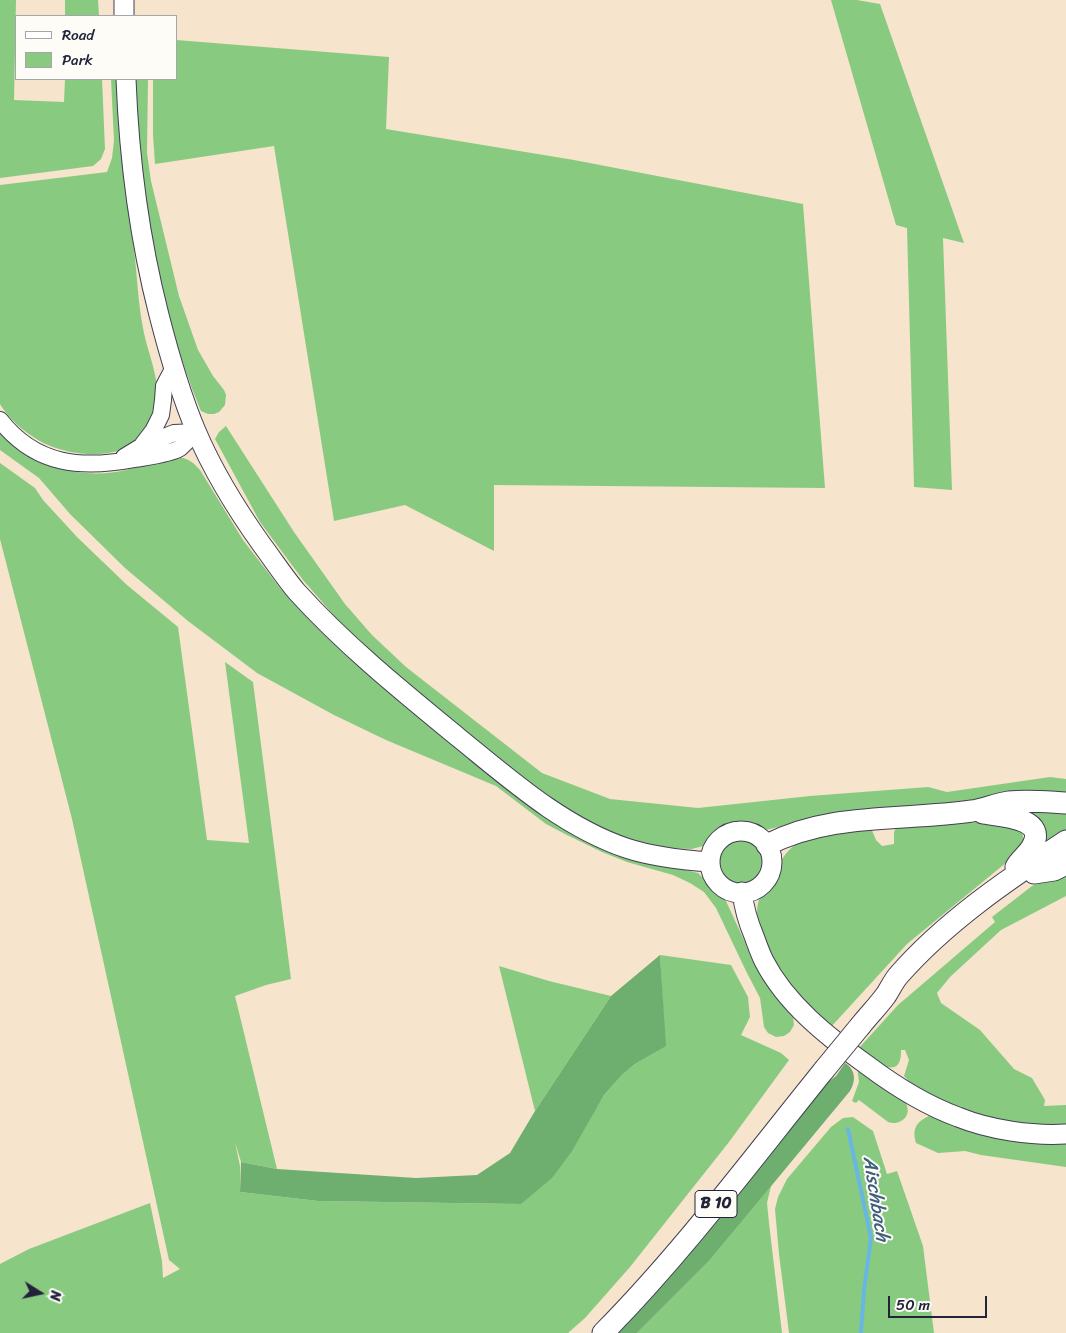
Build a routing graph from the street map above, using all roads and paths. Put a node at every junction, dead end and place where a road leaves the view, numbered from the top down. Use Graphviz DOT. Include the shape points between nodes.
graph roads {
  1 [pos="124,0"];
  2 [pos="124,15"];
  3 [pos="126,80"];
  4 [pos="173,369"];
  5 [pos="0,420"];
  6 [pos="196,432"];
  7 [pos="142,446"];
  8 [pos="113,463"];
  9 [pos="1066,803"];
  10 [pos="973,811"];
  11 [pos="1066,842"];
  12 [pos="767,845"];
  13 [pos="1066,852"];
  14 [pos="710,862"];
  15 [pos="1066,864"];
  16 [pos="1034,873"];
  17 [pos="1009,879"];
  18 [pos="742,892"];
  19 [pos="886,994"];
  20 [pos="1066,1134"];
  21 [pos="603,1333"];
  1 -- 2 [label="main road"];
  3 -- 4 [label="main road" via="138,208 152,287"];
  4 -- 6 [label="main road"];
  4 -- 7 [label="street" via="164,386 161,415"];
  5 -- 8 [label="street" via="27,445 59,460 78,464"];
  6 -- 7 [label="street" via="174,433"];
  6 -- 8 [label="street" via="178,449"];
  6 -- 14 [label="main road" via="253,532 296,590 364,658 420,707 533,798 569,822 625,848 669,858"];
  7 -- 8 [label="street"];
  9 -- 10 [label="main road" via="1007,802"];
  10 -- 12 [label="main road" via="842,822 792,833"];
  10 -- 17 [label="main road" via="1020,819 1033,829 1034,843"];
  11 -- 17 [label="main road, B 10"];
  12 -- 14 [label="main road" via="748,831 732,832 718,840"];
  12 -- 18 [label="main road" via="771,866 766,879 756,888"];
  13 -- 16 [label="main road, B 10"];
  14 -- 18 [label="main road" via="714,878 720,884 734,892"];
  15 -- 16 [label="main road" via="1054,870"];
  16 -- 19 [label="main road, B 10" via="986,908 901,985"];
  17 -- 19 [label="main road, B 10" via="922,951"];
  18 -- 20 [label="main road" via="752,931 776,980 811,1020 857,1058 921,1101 960,1118 1002,1129"];
  19 -- 21 [label="main road, B 10, bridge" via="670,1260"];
}
